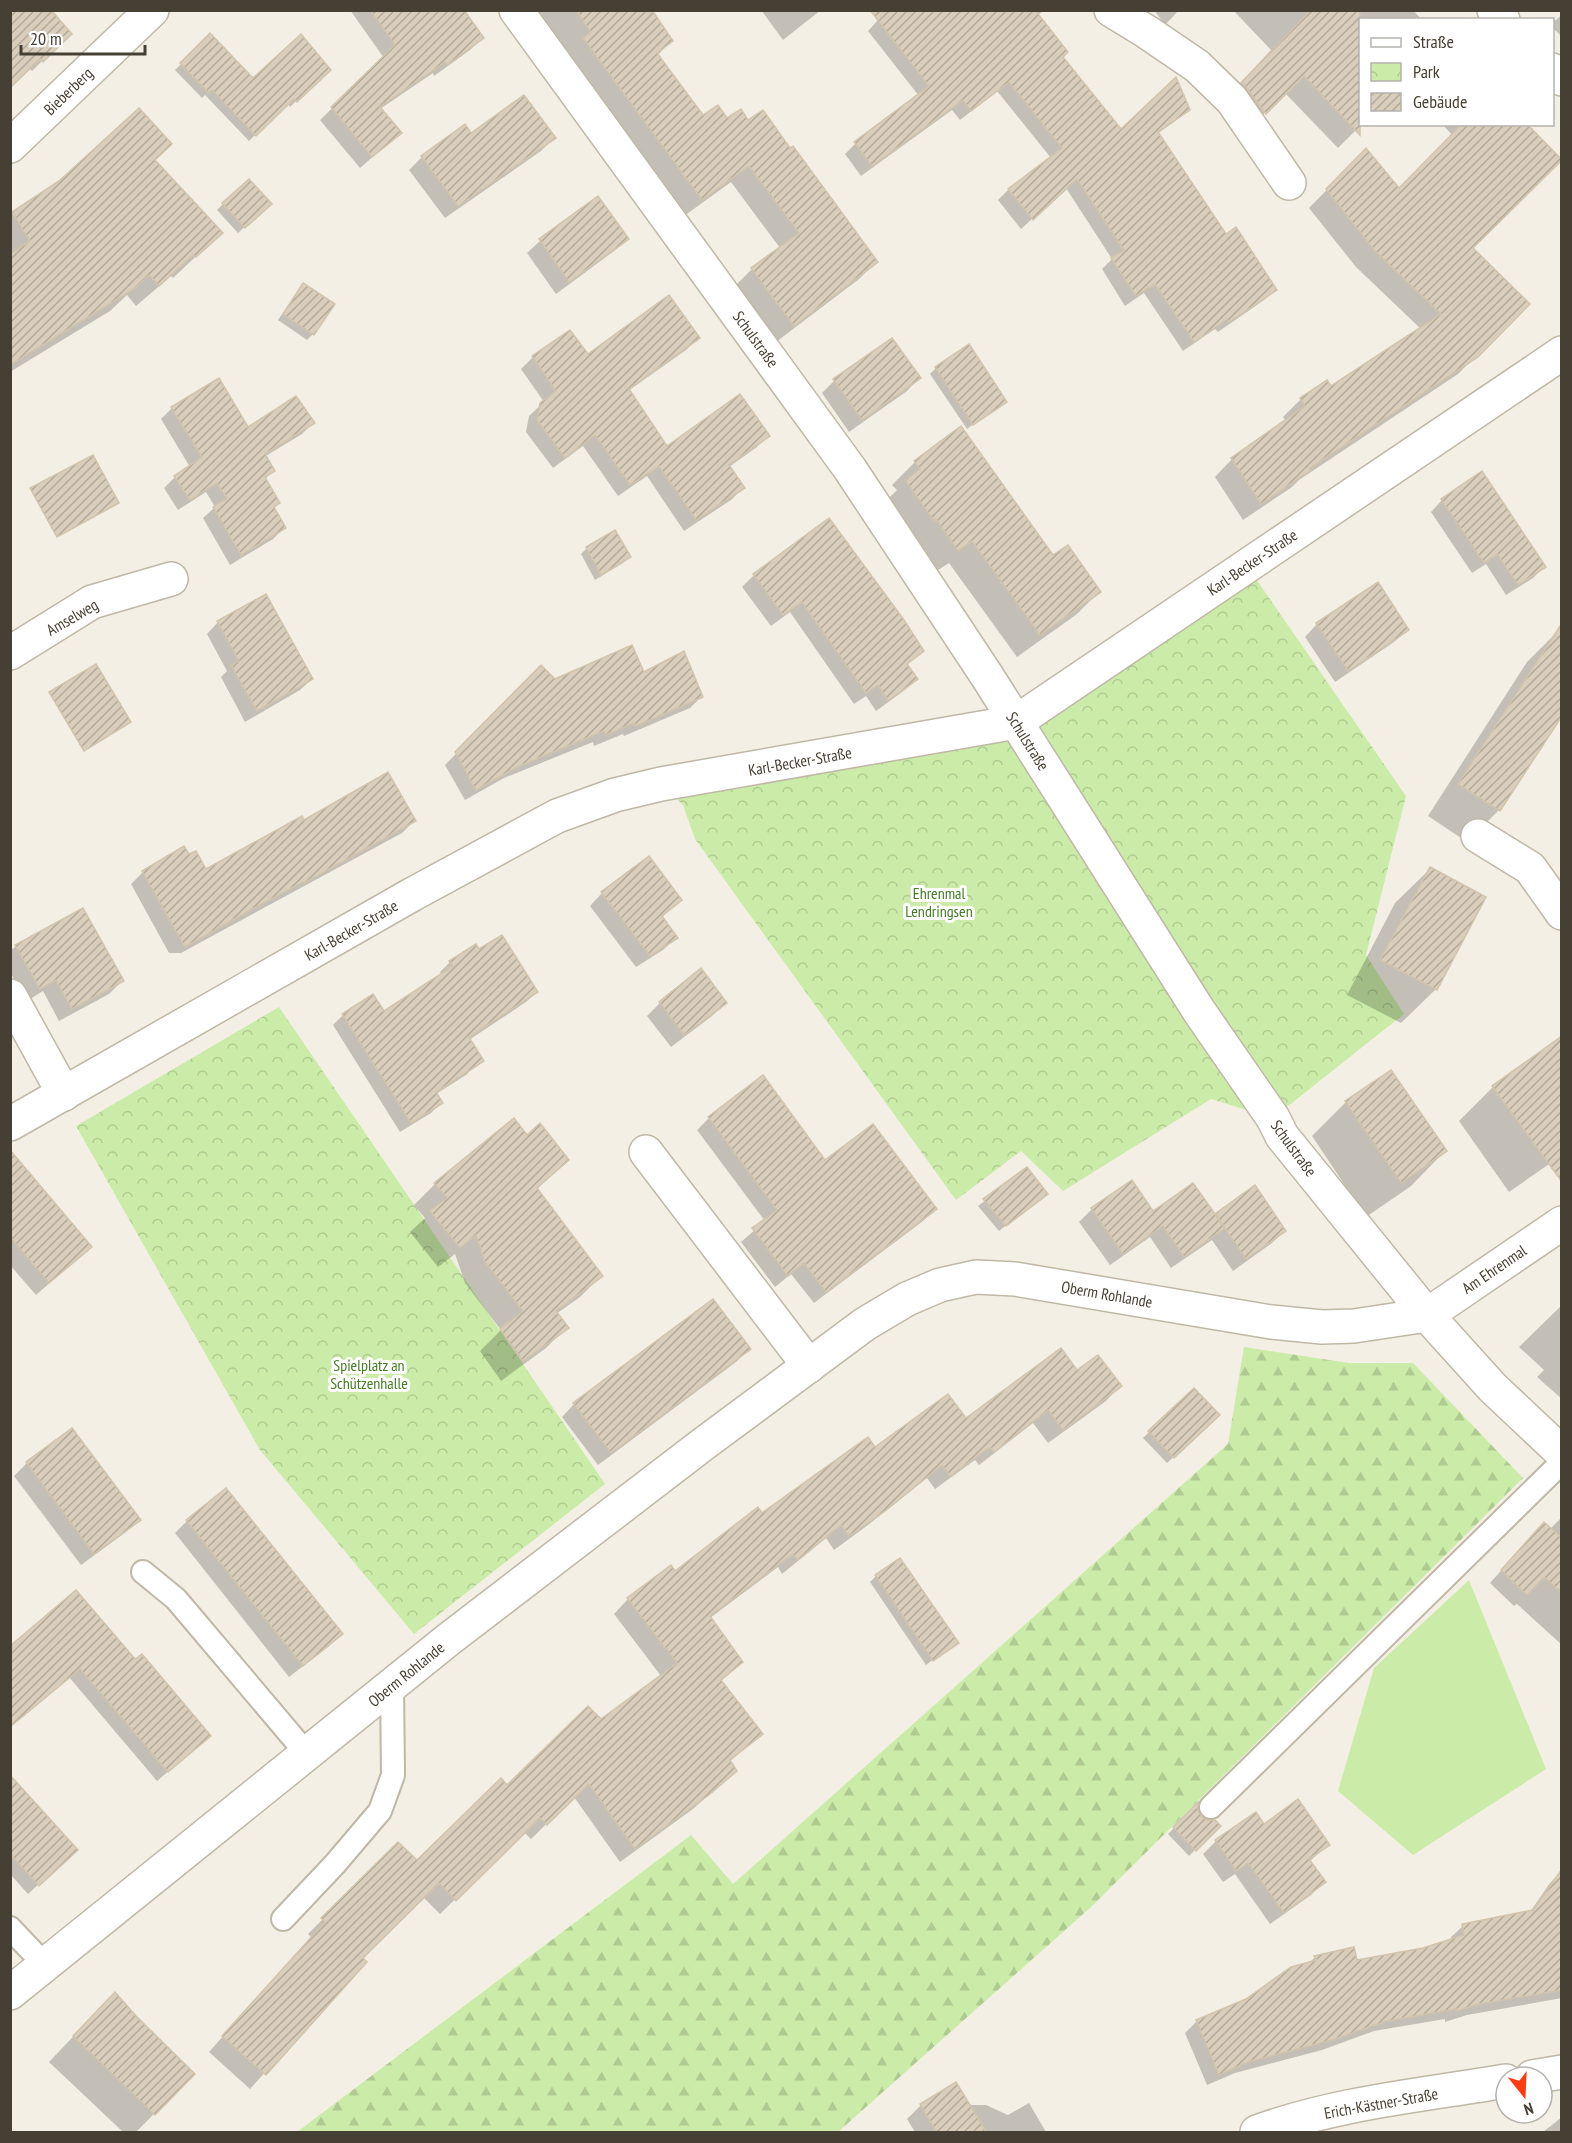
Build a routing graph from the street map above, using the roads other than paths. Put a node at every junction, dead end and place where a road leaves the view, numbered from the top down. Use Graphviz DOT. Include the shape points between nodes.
graph roads {
  1 [pos="152,10"];
  2 [pos="516,10"];
  3 [pos="1111,10"];
  4 [pos="14,137"];
  5 [pos="1289,183"];
  6 [pos="1562,353"];
  7 [pos="171,579"];
  8 [pos="10,653"];
  9 [pos="1016,722"];
  10 [pos="1478,836"];
  11 [pos="1562,913"];
  12 [pos="10,996"];
  13 [pos="64,1094"];
  14 [pos="10,1124"];
  15 [pos="646,1152"];
  16 [pos="1562,1223"];
  17 [pos="1427,1315"];
  18 [pos="810,1366"];
  19 [pos="1562,1453"];
  20 [pos="1562,1462"];
  21 [pos="142,1572"];
  22 [pos="392,1685"];
  23 [pos="307,1754"];
  24 [pos="1211,1807"];
  25 [pos="283,1919"];
  26 [pos="10,1928"];
  27 [pos="45,1965"];
  28 [pos="10,1993"];
  29 [pos="1494,2083"];
  30 [pos="1257,2133"];
  1 -- 4 [label="street, Bieberberg"];
  2 -- 9 [label="street, Schulstraße" via="850,469"];
  3 -- 5 [label="street" via="1197,66 1232,100"];
  6 -- 9 [label="street, Karl-Becker-Straße"];
  7 -- 8 [label="street, Amselweg" via="92,602"];
  9 -- 13 [label="street, Karl-Becker-Straße" via="661,784 615,795 557,816"];
  9 -- 17 [label="street, Schulstraße" via="1282,1137"];
  10 -- 11 [label="street" via="1530,868"];
  12 -- 13 [label="street"];
  13 -- 14 [label="street, Karl-Becker-Straße"];
  15 -- 18 [label="street"];
  16 -- 17 [label="street, Am Ehrenmal"];
  17 -- 18 [label="street, Oberm Rohlande" via="1322,1327 1015,1279 976,1277 940,1285 907,1299 865,1324"];
  17 -- 19 [label="street, Schulstraße" via="1493,1388"];
  18 -- 22 [label="street, Oberm Rohlande"];
  20 -- 24 [label="lane"];
  21 -- 23 [label="lane" via="176,1599"];
  22 -- 23 [label="street, Oberm Rohlande"];
  22 -- 25 [label="lane" via="393,1775 380,1811"];
  23 -- 27 [label="street, Oberm Rohlande"];
  26 -- 27 [label="lane"];
  27 -- 28 [label="street, Oberm Rohlande"];
  29 -- 30 [label="street, Erich-Kästner-Straße" via="1342,2108"];
}
